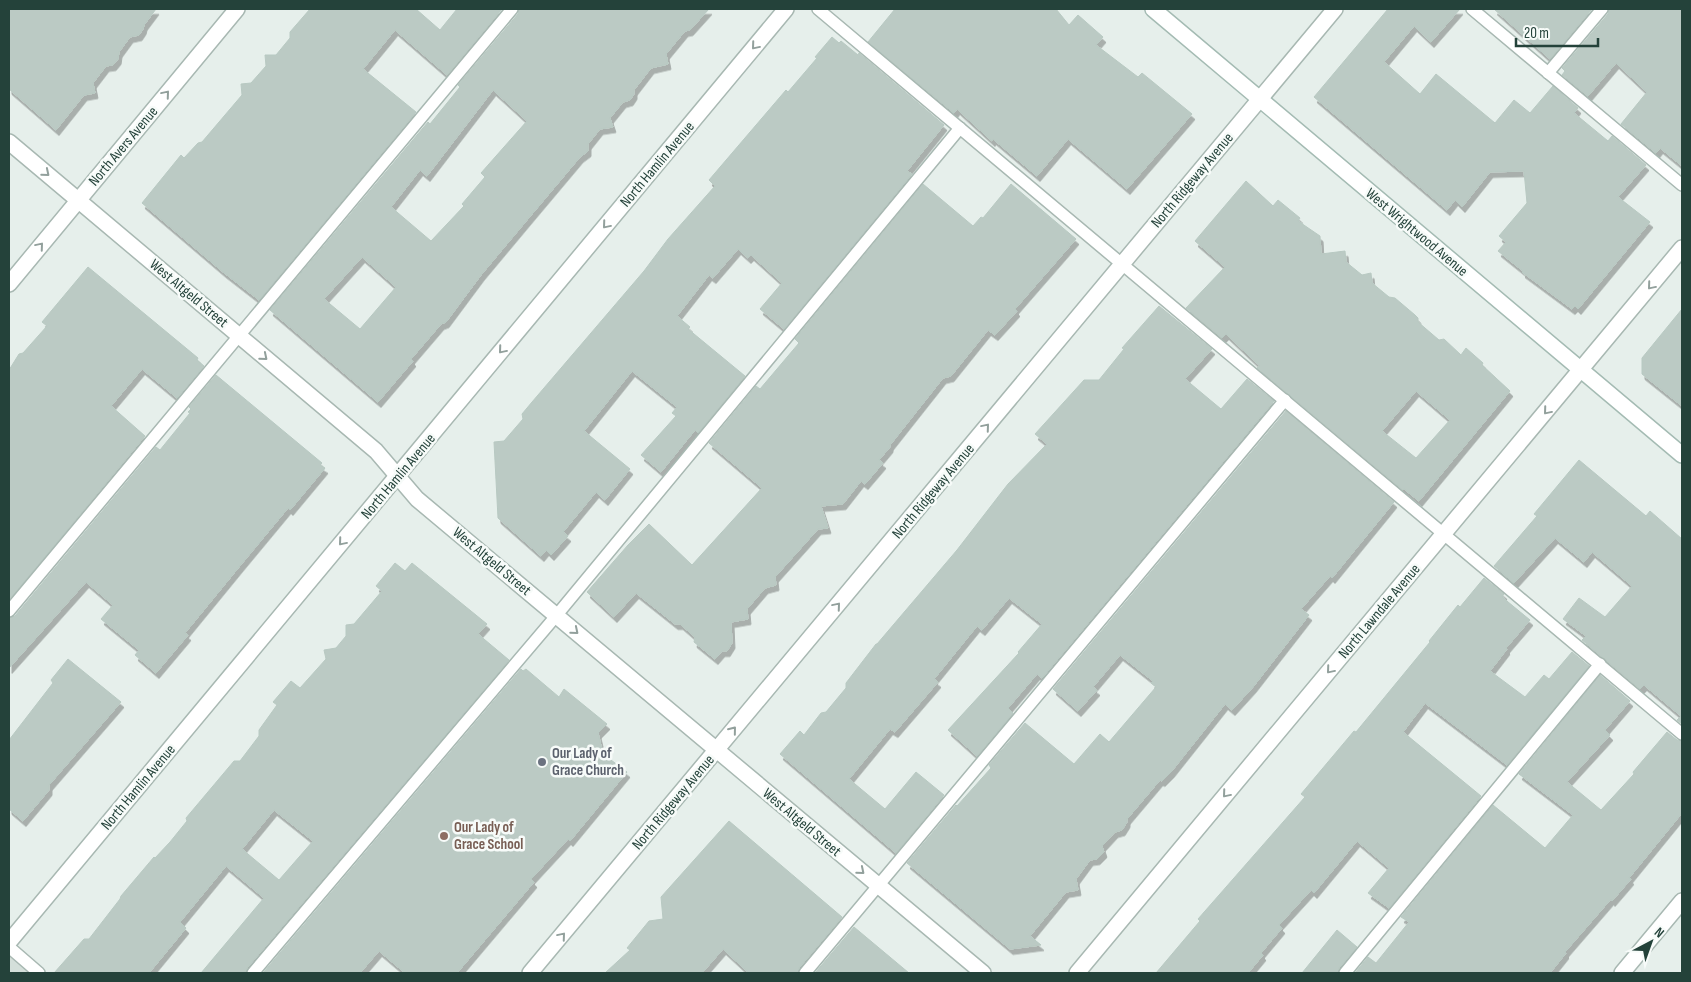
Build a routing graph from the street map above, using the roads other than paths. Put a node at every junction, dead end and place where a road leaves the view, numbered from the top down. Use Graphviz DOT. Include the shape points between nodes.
graph roads {
  1 [pos="237,9"];
  2 [pos="512,9"];
  3 [pos="786,9"];
  4 [pos="818,9"];
  5 [pos="1153,9"];
  6 [pos="1335,9"];
  7 [pos="1472,9"];
  8 [pos="1602,9"];
  9 [pos="1548,73"];
  10 [pos="1260,99"];
  11 [pos="960,128"];
  12 [pos="9,142"];
  13 [pos="1682,185"];
  14 [pos="78,200"];
  15 [pos="1682,248"];
  16 [pos="1122,264"];
  17 [pos="9,284"];
  18 [pos="239,335"];
  19 [pos="1581,370"];
  20 [pos="1285,400"];
  21 [pos="1682,455"];
  22 [pos="397,476"];
  23 [pos="1444,534"];
  24 [pos="9,611"];
  25 [pos="556,616"];
  26 [pos="1600,664"];
  27 [pos="1682,734"];
  28 [pos="717,750"];
  29 [pos="879,886"];
  30 [pos="1682,901"];
  31 [pos="9,942"];
  32 [pos="9,947"];
  33 [pos="39,973"];
  34 [pos="253,973"];
  35 [pos="530,973"];
  36 [pos="805,973"];
  37 [pos="982,973"];
  38 [pos="1077,973"];
  39 [pos="1345,973"];
  40 [pos="1622,973"];
  14 -- 1 [label="street, North Avers Avenue, one-way"];
  2 -- 18 [label="lane"];
  3 -- 22 [label="street, North Hamlin Avenue, one-way"];
  4 -- 11 [label="lane"];
  5 -- 10 [label="street, West Wrightwood Avenue"];
  6 -- 10 [label="street, North Ridgeway Avenue"];
  7 -- 9 [label="lane"];
  8 -- 9 [label="lane"];
  9 -- 13 [label="lane"];
  10 -- 16 [label="street, North Ridgeway Avenue"];
  10 -- 19 [label="street, West Wrightwood Avenue"];
  11 -- 16 [label="lane"];
  11 -- 25 [label="lane"];
  12 -- 14 [label="street, West Altgeld Street, one-way"];
  17 -- 14 [label="street, North Avers Avenue, one-way"];
  14 -- 18 [label="street, West Altgeld Street"];
  15 -- 19 [label="street, North Lawndale Avenue, one-way"];
  16 -- 20 [label="lane"];
  28 -- 16 [label="street, North Ridgeway Avenue, one-way"];
  18 -- 22 [label="street, West Altgeld Street, one-way" via="376,451"];
  18 -- 24 [label="lane"];
  19 -- 21 [label="street, West Wrightwood Avenue"];
  19 -- 23 [label="street, North Lawndale Avenue, one-way"];
  20 -- 23 [label="lane"];
  20 -- 29 [label="lane"];
  22 -- 25 [label="street, West Altgeld Street" via="417,499"];
  22 -- 31 [label="street, North Hamlin Avenue, one-way"];
  23 -- 26 [label="lane"];
  23 -- 38 [label="street, North Lawndale Avenue, one-way"];
  25 -- 28 [label="street, West Altgeld Street, one-way"];
  25 -- 34 [label="lane"];
  26 -- 27 [label="lane"];
  26 -- 39 [label="lane"];
  28 -- 29 [label="street, West Altgeld Street, one-way"];
  35 -- 28 [label="street, North Ridgeway Avenue, one-way"];
  29 -- 36 [label="lane"];
  29 -- 37 [label="street, West Altgeld Street"];
  30 -- 40 [label="street"];
  32 -- 33 [label="lane"];
}
